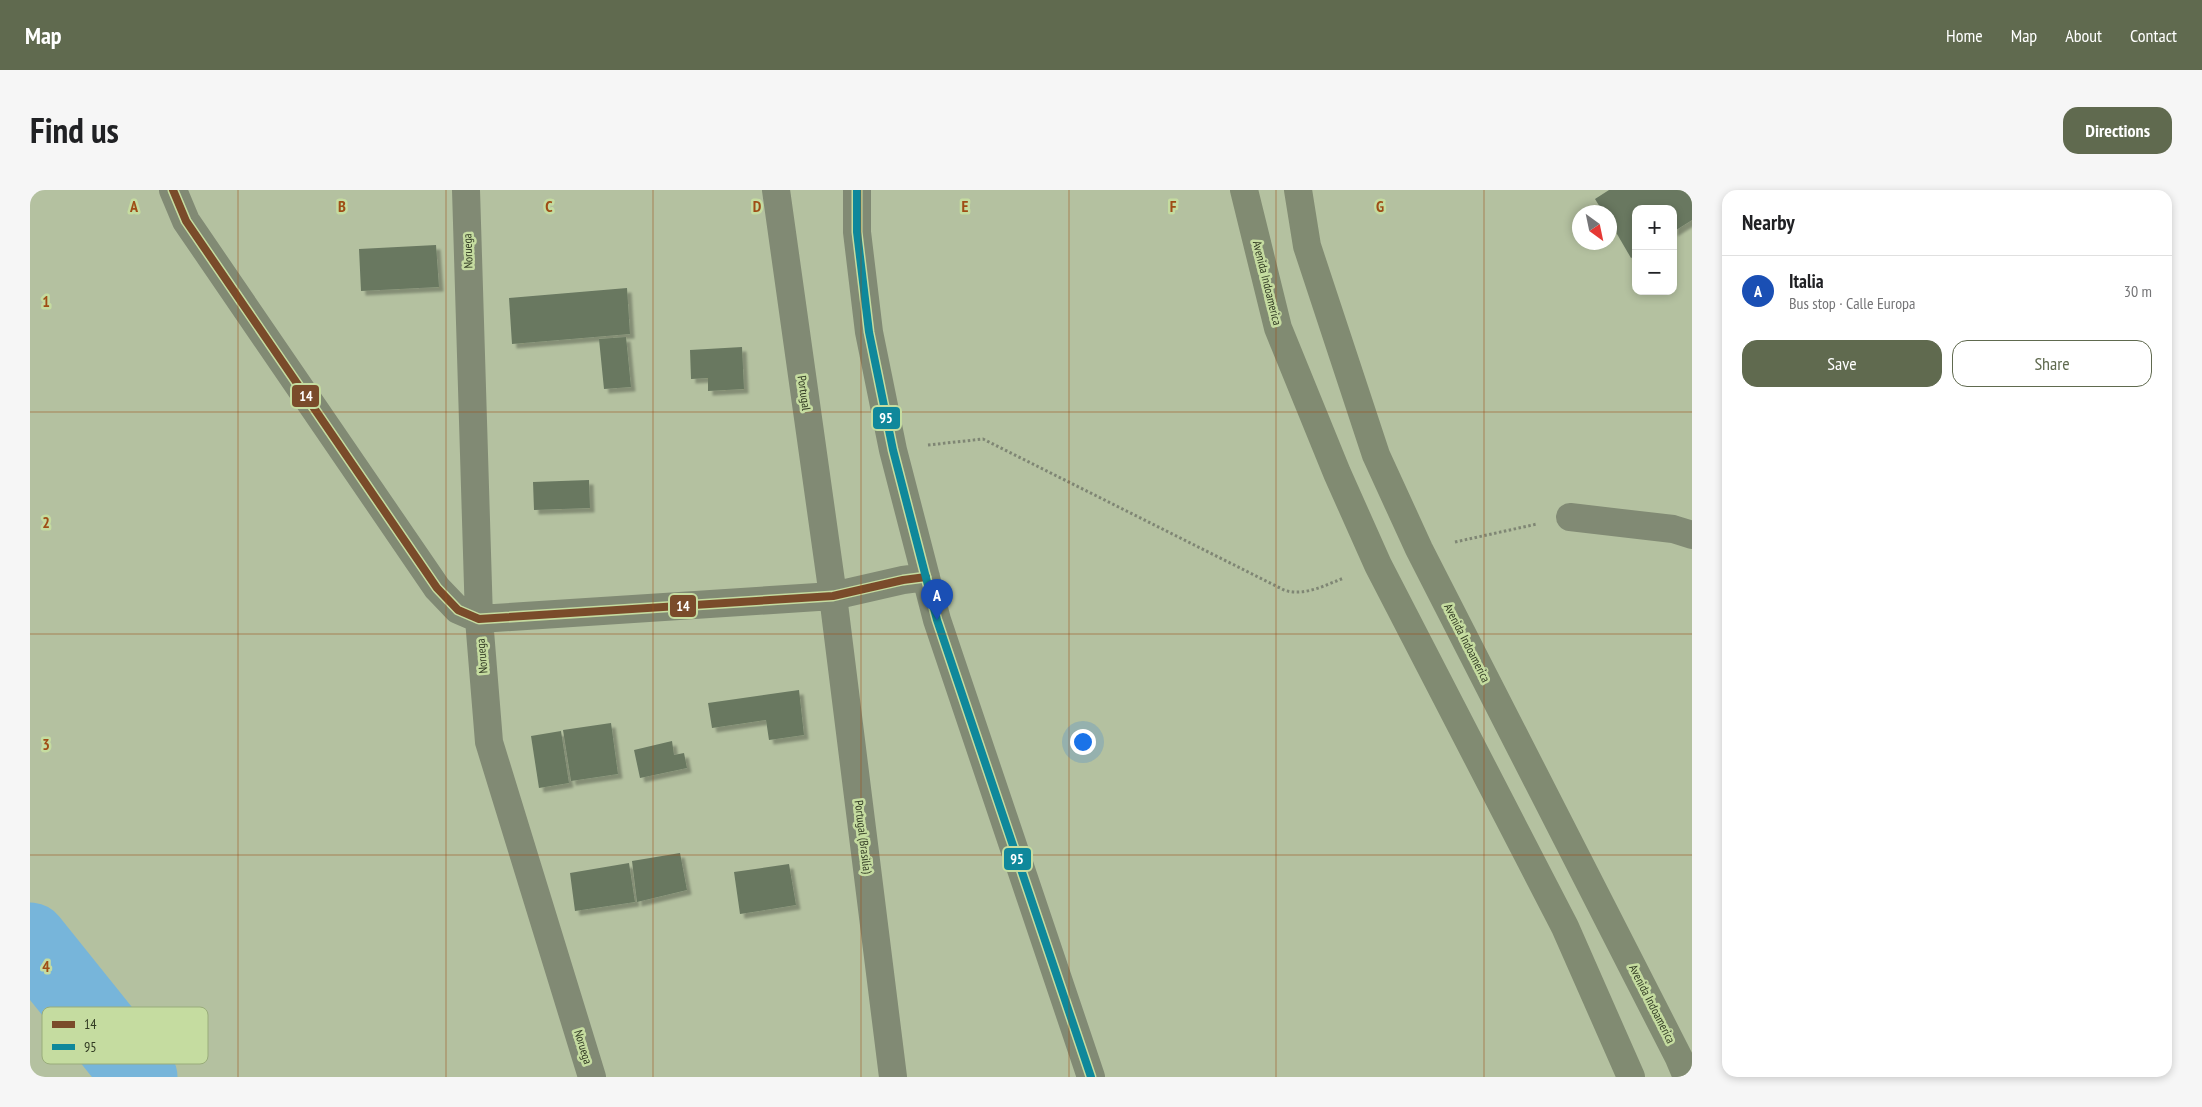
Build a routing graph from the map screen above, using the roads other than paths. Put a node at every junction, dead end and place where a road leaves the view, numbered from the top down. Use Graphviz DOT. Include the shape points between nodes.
graph roads {
  1 [pos="173,190"];
  2 [pos="466,190"];
  3 [pos="776,190"];
  4 [pos="857,190"];
  5 [pos="1244,190"];
  6 [pos="1298,190"];
  7 [pos="1570,517"];
  8 [pos="1692,535"];
  9 [pos="926,577"];
  10 [pos="833,596"];
  11 [pos="479,618"];
  12 [pos="592,1077"];
  13 [pos="893,1077"];
  14 [pos="1091,1077"];
  15 [pos="1631,1077"];
  16 [pos="1687,1077"];
  1 -- 11 [label="street" via="186,221 437,588 458,610"];
  2 -- 11 [label="street, Noruega"];
  3 -- 10 [label="street, Portugal"];
  4 -- 9 [label="street" via="857,232 869,332 893,450"];
  5 -- 15 [label="main road, Avenida Indoamerica" via="1278,328 1337,474 1378,565 1565,927"];
  6 -- 16 [label="main road, Avenida Indoamerica" via="1307,246 1376,455 1419,549"];
  7 -- 8 [label="street" via="1673,529"];
  9 -- 10 [label="street"];
  9 -- 14 [label="street" via="937,620"];
  10 -- 11 [label="street"];
  10 -- 13 [label="street, Portugal (Brasilia)"];
  11 -- 12 [label="street, Noruega" via="490,742"];
}
